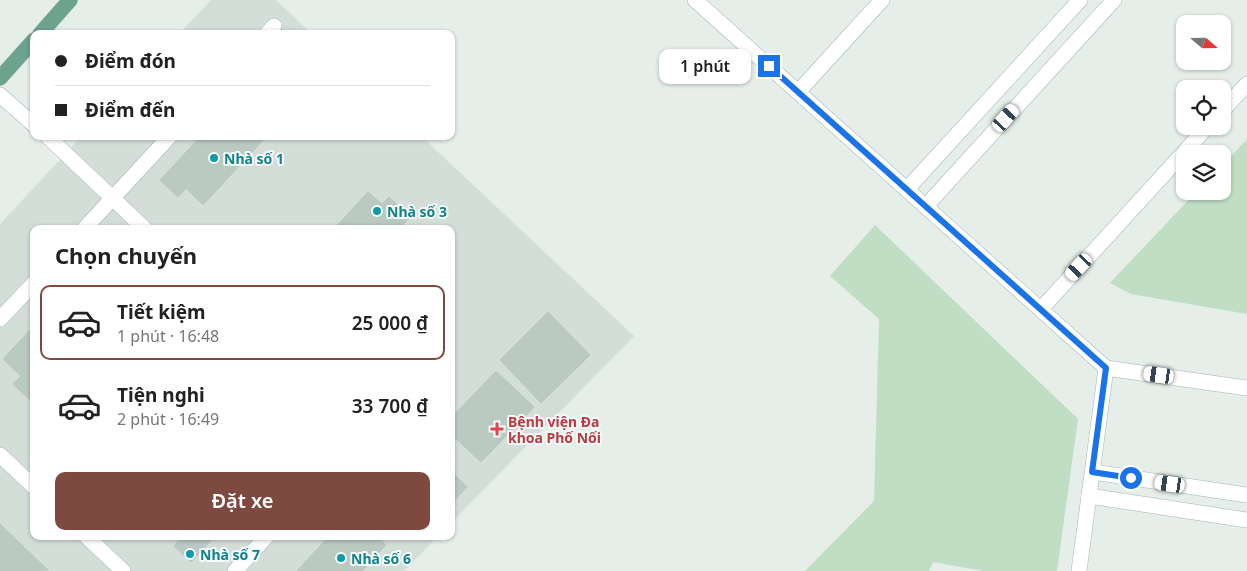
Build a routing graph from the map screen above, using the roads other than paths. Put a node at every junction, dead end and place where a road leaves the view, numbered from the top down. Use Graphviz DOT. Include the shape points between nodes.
graph roads {
  1 [pos="70,0"];
  2 [pos="695,0"];
  3 [pos="882,0"];
  4 [pos="1080,0"];
  5 [pos="1114,0"];
  6 [pos="44,30"];
  7 [pos="30,44"];
  8 [pos="0,78"];
  9 [pos="1247,84"];
  10 [pos="798,92"];
  11 [pos="0,95"];
  12 [pos="1231,101"];
  13 [pos="30,121"];
  14 [pos="1200,135"];
  15 [pos="51,140"];
  16 [pos="166,140"];
  17 [pos="907,189"];
  18 [pos="113,198"];
  19 [pos="926,206"];
  20 [pos="88,225"];
  21 [pos="141,225"];
  22 [pos="30,287"];
  23 [pos="1040,309"];
  24 [pos="0,319"];
  25 [pos="1106,368"];
  26 [pos="1247,388"];
  27 [pos="0,455"];
  28 [pos="1092,472"];
  29 [pos="30,483"];
  30 [pos="1247,495"];
  31 [pos="1089,496"];
  32 [pos="1247,520"];
  33 [pos="90,540"];
  34 [pos="263,540"];
  35 [pos="123,571"];
  36 [pos="235,571"];
  37 [pos="1079,571"];
  1 -- 6 [label="main road"];
  2 -- 10 [label="street"];
  3 -- 10 [label="street"];
  4 -- 17 [label="street"];
  5 -- 19 [label="street"];
  7 -- 8 [label="main road"];
  9 -- 12 [label="street"];
  10 -- 17 [label="street"];
  11 -- 13 [label="street"];
  14 -- 23 [label="street"];
  15 -- 18 [label="street"];
  16 -- 18 [label="street"];
  17 -- 19 [label="street"];
  18 -- 20 [label="street"];
  18 -- 21 [label="street"];
  19 -- 23 [label="street"];
  22 -- 24 [label="street"];
  23 -- 25 [label="street"];
  25 -- 26 [label="street"];
  25 -- 28 [label="street"];
  27 -- 29 [label="street"];
  28 -- 30 [label="street"];
  28 -- 31 [label="street"];
  31 -- 32 [label="street"];
  31 -- 37 [label="street"];
  33 -- 35 [label="street"];
  34 -- 36 [label="street"];
}
